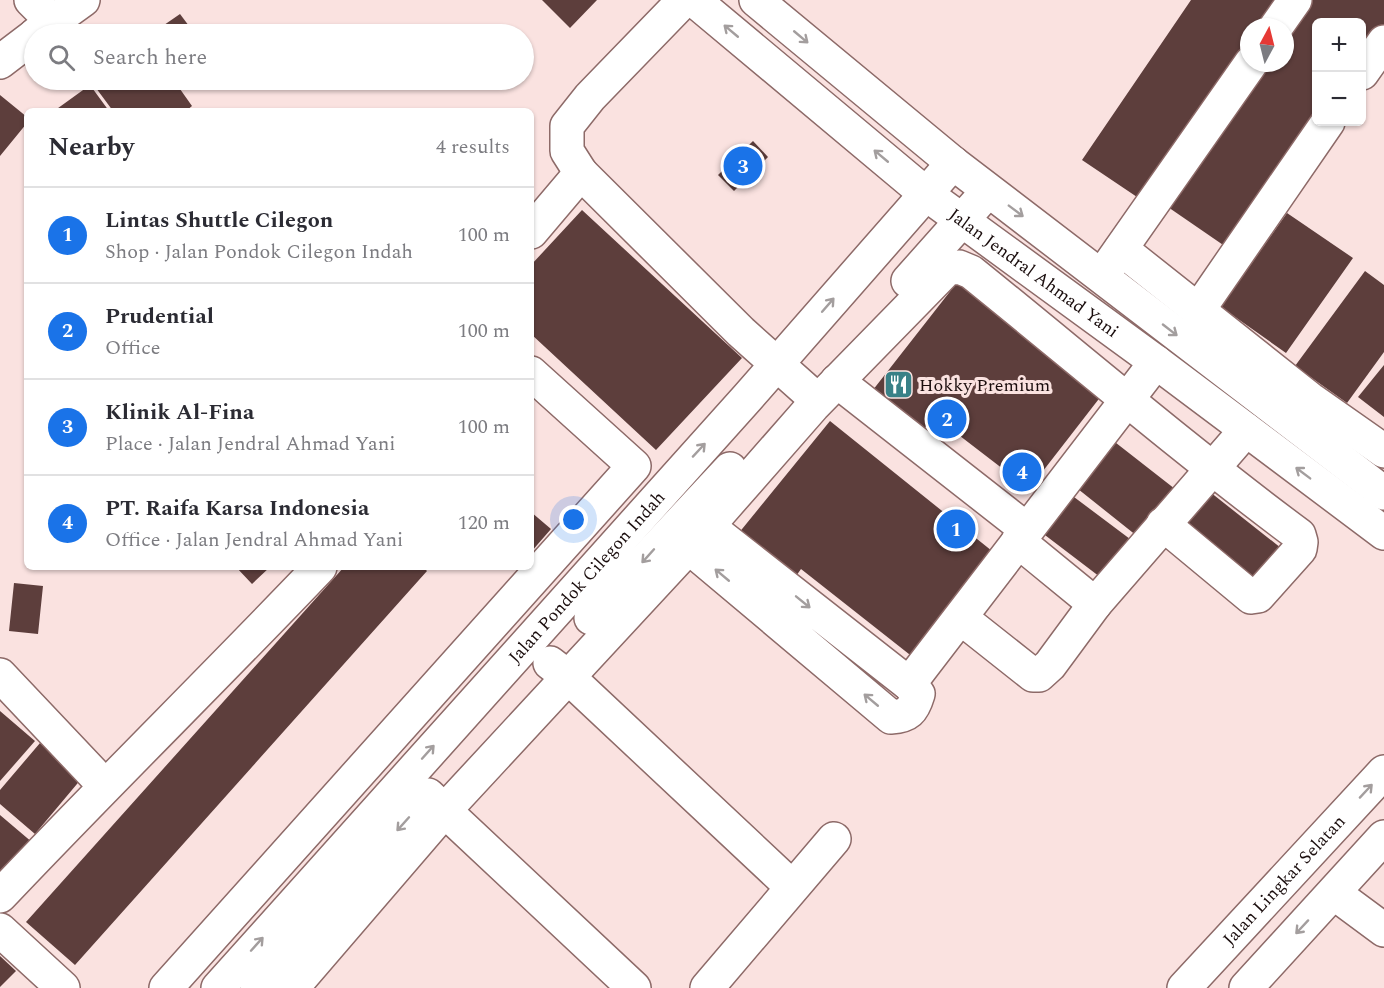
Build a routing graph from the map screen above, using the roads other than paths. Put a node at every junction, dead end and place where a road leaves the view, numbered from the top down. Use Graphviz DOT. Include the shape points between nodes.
graph roads {
  1 [pos="83,0"];
  2 [pos="684,0"];
  3 [pos="694,0"];
  4 [pos="756,0"];
  5 [pos="1295,0"];
  6 [pos="1282,18"];
  7 [pos="39,23"];
  8 [pos="24,38"];
  9 [pos="1384,42"];
  10 [pos="0,62"];
  11 [pos="1245,72"];
  12 [pos="1363,72"];
  13 [pos="1325,126"];
  14 [pos="952,163"];
  15 [pos="581,173"];
  16 [pos="988,191"];
  17 [pos="926,194"];
  18 [pos="962,222"];
  19 [pos="534,228"];
  20 [pos="1121,249"];
  21 [pos="1101,276"];
  22 [pos="1199,309"];
  23 [pos="1156,362"];
  24 [pos="777,363"];
  25 [pos="534,377"];
  26 [pos="822,386"];
  27 [pos="1128,398"];
  28 [pos="1246,430"];
  29 [pos="1384,451"];
  30 [pos="634,466"];
  31 [pos="1210,469"];
  32 [pos="1348,487"];
  33 [pos="1384,493"];
  34 [pos="654,499"];
  35 [pos="1162,524"];
  36 [pos="689,529"];
  37 [pos="1384,533"];
  38 [pos="1022,535"];
  39 [pos="317,570"];
  40 [pos="1095,604"];
  41 [pos="961,618"];
  42 [pos="558,669"];
  43 [pos="0,675"];
  44 [pos="1384,772"];
  45 [pos="104,785"];
  46 [pos="426,794"];
  47 [pos="1384,837"];
  48 [pos="834,839"];
  49 [pos="792,887"];
  50 [pos="1334,893"];
  51 [pos="0,896"];
  52 [pos="0,930"];
  53 [pos="1384,930"];
  54 [pos="302,976"];
  55 [pos="44,982"];
  56 [pos="166,988"];
  57 [pos="218,988"];
  58 [pos="257,988"];
  59 [pos="634,988"];
  60 [pos="707,988"];
  61 [pos="1184,988"];
  62 [pos="1246,988"];
  1 -- 7 [label="main road"];
  2 -- 15 [label="main road" via="567,126 567,151"];
  17 -- 3 [label="main road, Jalan Jendral Ahmad Yani, one-way"];
  4 -- 14 [label="main road, Jalan Jendral Ahmad Yani, one-way"];
  5 -- 6 [label="main road"];
  8 -- 10 [label="main road"];
  9 -- 12 [label="main road"];
  11 -- 20 [label="main road"];
  13 -- 22 [label="main road"];
  14 -- 16 [label="main road, Jalan Jendral Ahmad Yani"];
  14 -- 17 [label="main road, Jalan Pondok Cilegon Indah"];
  15 -- 19 [label="main road"];
  15 -- 24 [label="main road"];
  16 -- 18 [label="main road, Jalan Pondok Cilegon Indah"];
  16 -- 21 [label="main road, Jalan Jendral Ahmad Yani, one-way"];
  17 -- 18 [label="main road, Jalan Jendral Ahmad Yani"];
  24 -- 17 [label="main road, Jalan Pondok Cilegon Indah, one-way"];
  18 -- 23 [label="main road, Jalan Jendral Ahmad Yani"];
  18 -- 26 [label="main road, Jalan Pondok Cilegon Indah"];
  20 -- 21 [label="main road"];
  20 -- 22 [label="main road"];
  21 -- 32 [label="main road, Jalan Jendral Ahmad Yani, one-way"];
  22 -- 29 [label="main road" via="1310,399"];
  23 -- 27 [label="main road"];
  23 -- 28 [label="main road, Jalan Jendral Ahmad Yani"];
  24 -- 26 [label="main road"];
  34 -- 24 [label="main road, Jalan Pondok Cilegon Indah, one-way"];
  25 -- 30 [label="main road"];
  26 -- 27 [label="main road" via="939,275 959,267 971,272"];
  26 -- 36 [label="main road, Jalan Pondok Cilegon Indah"];
  26 -- 38 [label="main road"];
  27 -- 31 [label="main road"];
  27 -- 38 [label="main road"];
  28 -- 31 [label="main road"];
  32 -- 28 [label="main road, Jalan Jendral Ahmad Yani, one-way"];
  30 -- 34 [label="main road"];
  30 -- 56 [label="main road"];
  31 -- 35 [label="main road"];
  31 -- 35 [label="main road" via="1299,535 1300,549 1258,596 1251,597"];
  32 -- 33 [label="main road, Jalan Jendral Ahmad Yani"];
  32 -- 37 [label="main road, Jalan Jendral Ahmad Yani"];
  34 -- 36 [label="main road"];
  46 -- 34 [label="main road, Jalan Pondok Cilegon Indah, one-way"];
  35 -- 40 [label="main road"];
  36 -- 41 [label="main road" via="891,717 904,717 912,711 918,694 909,684"];
  36 -- 42 [label="main road, Jalan Pondok Cilegon Indah"];
  38 -- 40 [label="main road"];
  38 -- 41 [label="main road"];
  39 -- 45 [label="main road" via="187,706"];
  40 -- 41 [label="main road" via="1039,675 1033,675"];
  42 -- 46 [label="main road, Jalan Pondok Cilegon Indah"];
  42 -- 49 [label="main road"];
  43 -- 45 [label="main road"];
  61 -- 44 [label="main road, Jalan Lingkar Selatan, one-way"];
  45 -- 51 [label="main road"];
  46 -- 54 [label="main road, Jalan Pondok Cilegon Indah"];
  57 -- 46 [label="main road, Jalan Pondok Cilegon Indah, one-way"];
  46 -- 59 [label="main road"];
  47 -- 50 [label="main road"];
  48 -- 49 [label="main road"];
  49 -- 60 [label="main road"];
  50 -- 53 [label="main road"];
  50 -- 62 [label="main road, one-way"];
  52 -- 55 [label="main road"];
  54 -- 58 [label="main road, Jalan Pondok Cilegon Indah"];
}
